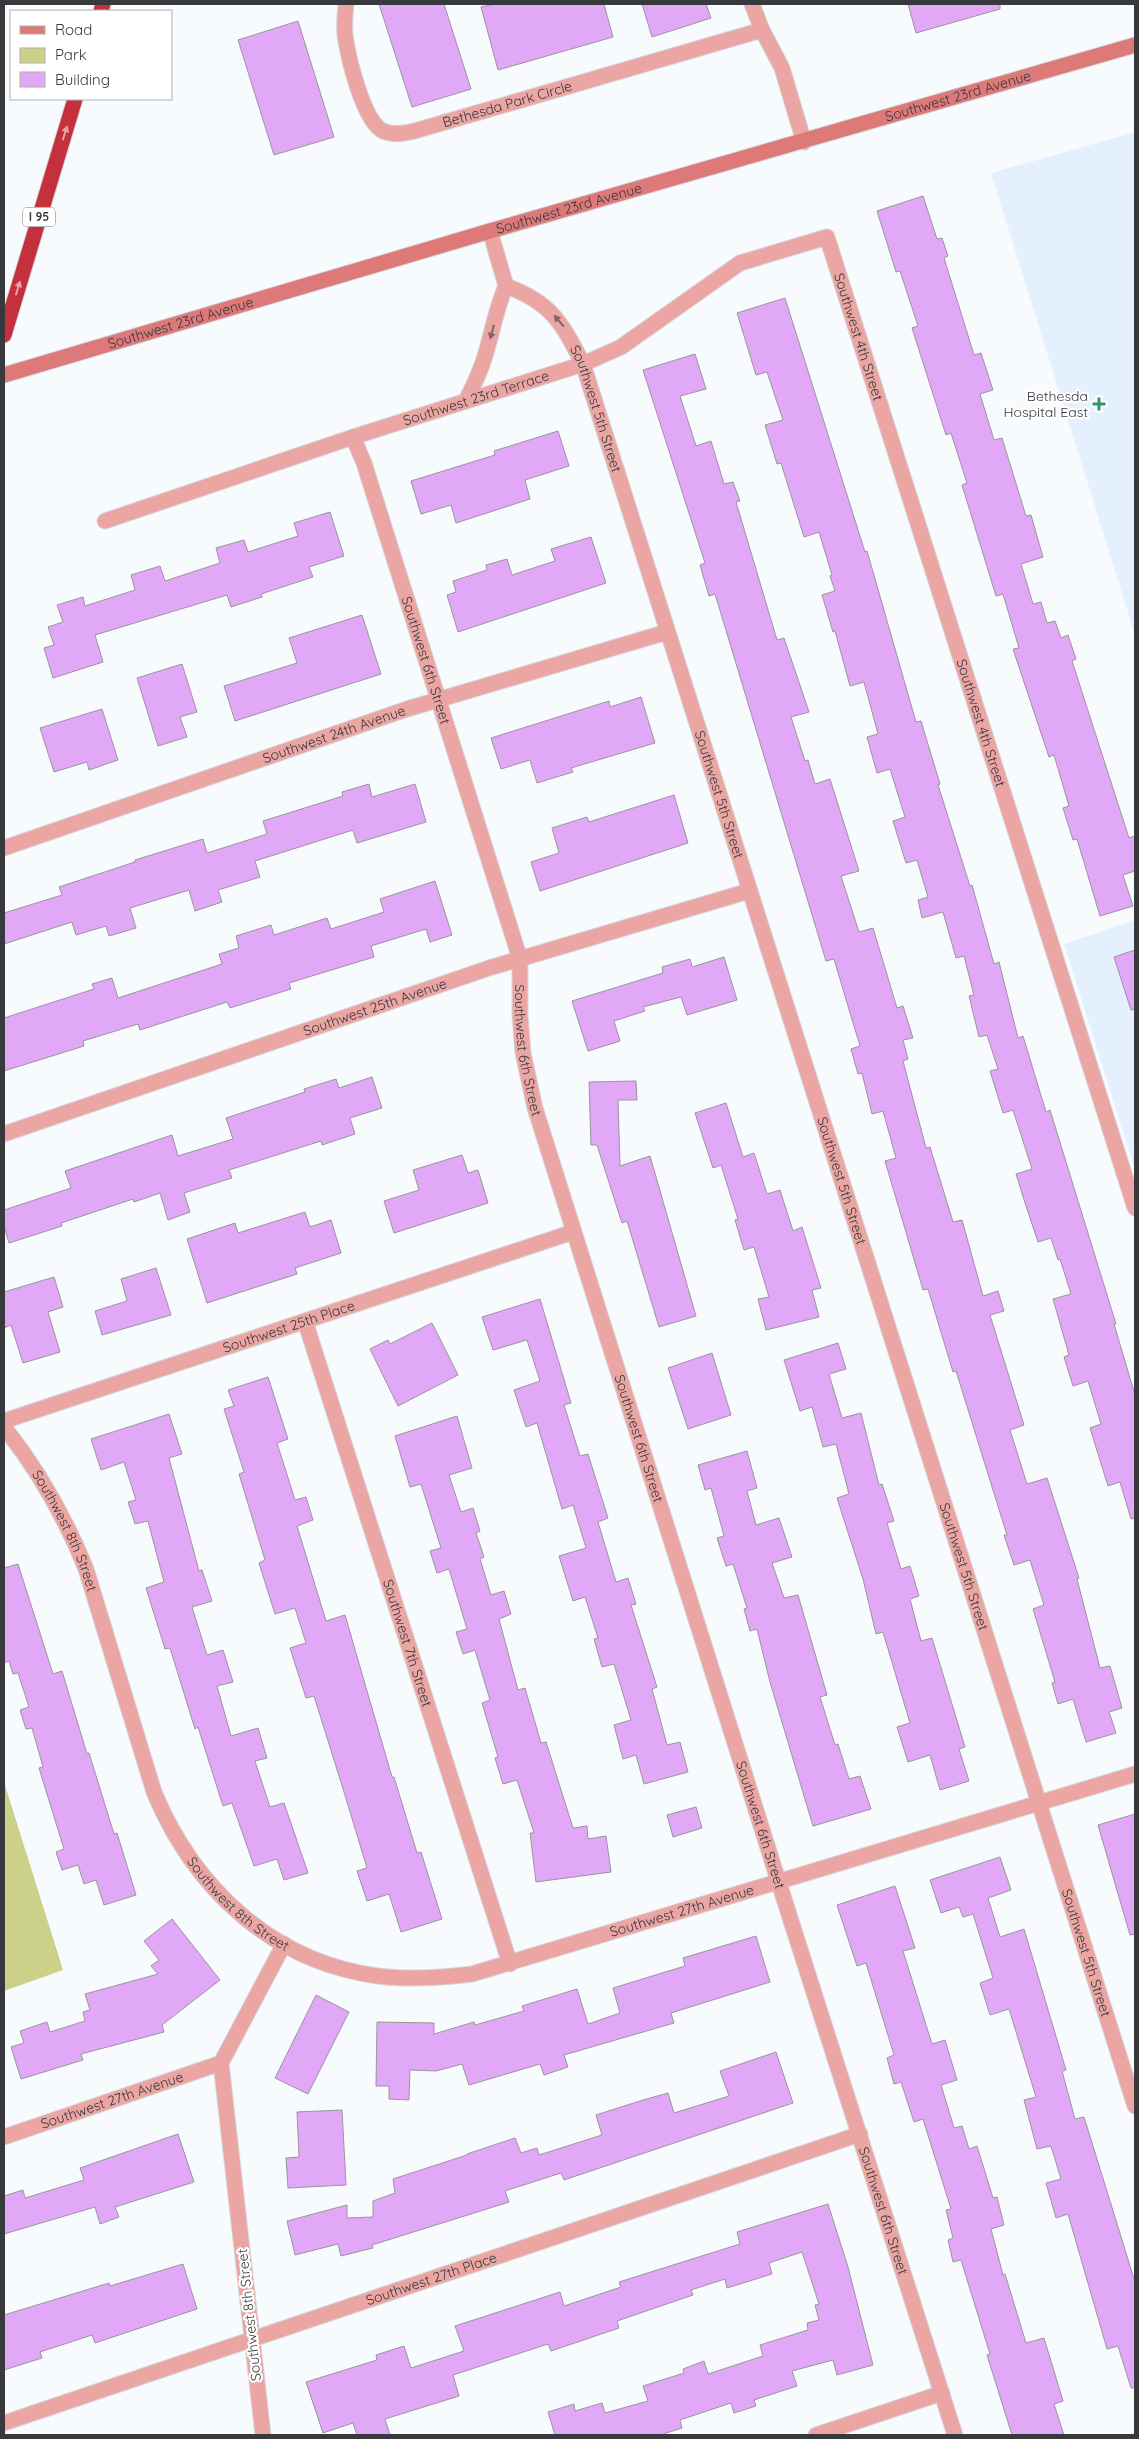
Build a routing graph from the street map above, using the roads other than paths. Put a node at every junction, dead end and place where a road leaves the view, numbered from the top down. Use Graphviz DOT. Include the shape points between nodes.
graph roads {
  1 [pos="346,4"];
  2 [pos="752,4"];
  3 [pos="762,30"];
  4 [pos="1135,45"];
  5 [pos="75,100"];
  6 [pos="804,142"];
  7 [pos="490,231"];
  8 [pos="827,237"];
  9 [pos="506,286"];
  10 [pos="4,335"];
  11 [pos="583,364"];
  12 [pos="4,375"];
  13 [pos="466,401"];
  14 [pos="353,437"];
  15 [pos="105,521"];
  16 [pos="667,632"];
  17 [pos="439,700"];
  18 [pos="4,848"];
  19 [pos="749,891"];
  20 [pos="520,959"];
  21 [pos="4,1134"];
  22 [pos="1135,1208"];
  23 [pos="573,1232"];
  24 [pos="305,1321"];
  25 [pos="4,1421"];
  26 [pos="4,1427"];
  27 [pos="1135,1774"];
  28 [pos="1039,1802"];
  29 [pos="778,1880"];
  30 [pos="284,1944"];
  31 [pos="510,1964"];
  32 [pos="220,2063"];
  33 [pos="1135,2106"];
  34 [pos="860,2134"];
  35 [pos="4,2137"];
  36 [pos="252,2340"];
  37 [pos="942,2393"];
  38 [pos="4,2423"];
  39 [pos="263,2435"];
  40 [pos="816,2435"];
  41 [pos="955,2435"];
  1 -- 3 [label="street, Bethesda Park Circle" via="345,38 365,108 375,125 384,132 395,134"];
  2 -- 3 [label="street"];
  3 -- 6 [label="street" via="782,68"];
  4 -- 6 [label="street, Southwest 23rd Avenue"];
  10 -- 5 [label="highway, I 95, one-way"];
  6 -- 7 [label="street, Southwest 23rd Avenue"];
  7 -- 9 [label="street"];
  7 -- 12 [label="street, Southwest 23rd Avenue"];
  8 -- 11 [label="street, Southwest 23rd Terrace" via="740,263 621,347"];
  8 -- 22 [label="street, Southwest 4th Street"];
  11 -- 9 [label="street, Southwest 5th Street, one-way" via="559,321 530,295"];
  9 -- 13 [label="street, one-way" via="497,306 483,363"];
  11 -- 13 [label="street, Southwest 23rd Terrace"];
  11 -- 16 [label="street, Southwest 5th Street"];
  13 -- 14 [label="street, Southwest 23rd Terrace"];
  14 -- 15 [label="street, Southwest 23rd Terrace"];
  14 -- 17 [label="street, Southwest 6th Street" via="364,462"];
  16 -- 17 [label="street, Southwest 24th Avenue"];
  16 -- 19 [label="street, Southwest 5th Street"];
  17 -- 18 [label="street, Southwest 24th Avenue"];
  17 -- 20 [label="street, Southwest 6th Street"];
  19 -- 20 [label="street, Southwest 25th Avenue"];
  19 -- 28 [label="street, Southwest 5th Street"];
  20 -- 21 [label="street, Southwest 25th Avenue"];
  20 -- 23 [label="street, Southwest 6th Street" via="523,1053 534,1108"];
  23 -- 24 [label="street, Southwest 25th Place"];
  23 -- 29 [label="street, Southwest 6th Street"];
  24 -- 25 [label="street, Southwest 25th Place"];
  24 -- 31 [label="street, Southwest 7th Street"];
  26 -- 30 [label="street, Southwest 8th Street" via="28,1457 73,1536 154,1792 166,1820 208,1884 236,1911"];
  27 -- 28 [label="street, Southwest 27th Avenue"];
  28 -- 29 [label="street, Southwest 27th Avenue"];
  28 -- 33 [label="street, Southwest 5th Street"];
  29 -- 31 [label="street, Southwest 27th Avenue"];
  29 -- 34 [label="street, Southwest 6th Street"];
  30 -- 31 [label="street, Southwest 27th Avenue" via="338,1967 394,1978 434,1979"];
  30 -- 32 [label="street, Southwest 8th Street"];
  32 -- 35 [label="street, Southwest 27th Avenue"];
  32 -- 36 [label="street, Southwest 8th Street"];
  34 -- 36 [label="street, Southwest 27th Place"];
  34 -- 37 [label="street, Southwest 6th Street"];
  36 -- 38 [label="street, Southwest 27th Place"];
  36 -- 39 [label="street, Southwest 8th Street"];
  37 -- 40 [label="street"];
  37 -- 41 [label="street, Southwest 6th Street"];
}
